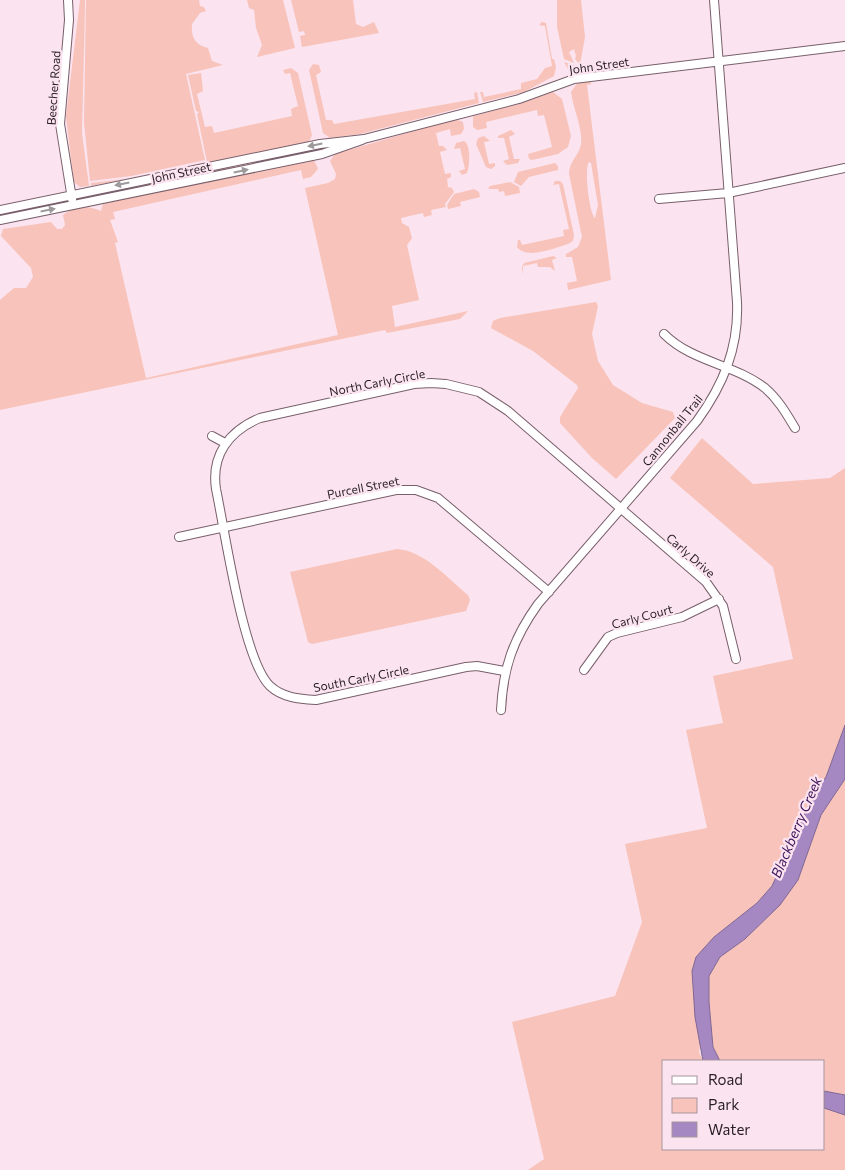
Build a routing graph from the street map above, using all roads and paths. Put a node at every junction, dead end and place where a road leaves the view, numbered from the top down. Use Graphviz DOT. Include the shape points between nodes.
graph roads {
  1 [pos="68,0"];
  2 [pos="714,0"];
  3 [pos="845,46"];
  4 [pos="718,61"];
  5 [pos="364,139"];
  6 [pos="845,168"];
  7 [pos="728,193"];
  8 [pos="71,194"];
  9 [pos="659,199"];
  10 [pos="74,205"];
  11 [pos="0,210"];
  12 [pos="0,220"];
  13 [pos="664,334"];
  14 [pos="727,368"];
  15 [pos="795,428"];
  16 [pos="212,436"];
  17 [pos="225,443"];
  18 [pos="621,509"];
  19 [pos="224,528"];
  20 [pos="179,537"];
  21 [pos="549,592"];
  22 [pos="719,599"];
  23 [pos="736,659"];
  24 [pos="584,670"];
  25 [pos="504,671"];
  26 [pos="501,710"];
  1 -- 8 [label="street, Beecher Road" via="60,124"];
  2 -- 4 [label="street, Cannonball Trail"];
  3 -- 4 [label="street, John Street"];
  4 -- 5 [label="street, John Street" via="574,79 519,99"];
  4 -- 7 [label="street, Cannonball Trail"];
  5 -- 8 [label="street, John Street, one-way" via="320,144"];
  10 -- 5 [label="street, John Street, one-way" via="322,154"];
  6 -- 7 [label="street"];
  7 -- 9 [label="street"];
  7 -- 14 [label="street, Cannonball Trail" via="738,318"];
  8 -- 10 [label="street, Beecher Road"];
  8 -- 11 [label="street, John Street"];
  12 -- 10 [label="street, John Street, one-way"];
  13 -- 14 [label="street" via="686,352"];
  14 -- 15 [label="street" via="768,391 785,410"];
  14 -- 18 [label="street, Cannonball Trail" via="697,421"];
  16 -- 17 [label="street"];
  17 -- 18 [label="street, North Carly Circle" via="240,428 260,418 414,384 446,384 479,392 508,411"];
  17 -- 19 [label="street, North Carly Circle" via="218,457 214,481"];
  18 -- 21 [label="street, Cannonball Trail"];
  18 -- 22 [label="street, Carly Drive" via="706,582"];
  19 -- 20 [label="street, Purcell Street"];
  19 -- 21 [label="street, Purcell Street" via="396,490 417,491 448,505"];
  19 -- 25 [label="street, South Carly Circle" via="250,649 262,676 283,695 316,700 466,667"];
  21 -- 25 [label="street, Cannonball Trail" via="526,621"];
  22 -- 23 [label="street, Carly Drive" via="727,616"];
  22 -- 24 [label="street, Carly Court" via="672,620 608,637"];
  25 -- 26 [label="street, Cannonball Trail"];
}
